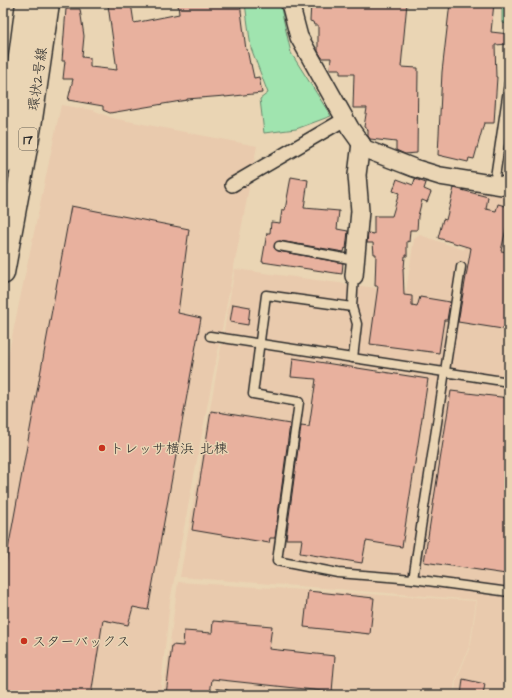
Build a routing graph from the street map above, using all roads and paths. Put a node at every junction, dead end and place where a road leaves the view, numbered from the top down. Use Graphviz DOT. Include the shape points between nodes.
graph roads {
  1 [pos="27,3"];
  2 [pos="48,3"];
  3 [pos="290,3"];
  4 [pos="509,83"];
  5 [pos="345,119"];
  6 [pos="361,143"];
  7 [pos="3,163"];
  8 [pos="232,185"];
  9 [pos="502,186"];
  10 [pos="279,246"];
  11 [pos="461,267"];
  12 [pos="355,268"];
  13 [pos="3,273"];
  14 [pos="352,307"];
  15 [pos="210,336"];
  16 [pos="259,344"];
  17 [pos="353,358"];
  18 [pos="444,372"];
  19 [pos="509,382"];
  20 [pos="413,579"];
  21 [pos="509,592"];
  1 -- 7 [label="main road, 環状2号線 / 17"];
  2 -- 13 [label="main road, 環状2号線 / 17" via="30,126"];
  3 -- 5 [label="street" via="299,37"];
  4 -- 9 [label="lane"];
  5 -- 6 [label="street"];
  5 -- 8 [label="street"];
  6 -- 9 [label="street" via="365,149 440,176"];
  6 -- 12 [label="street" via="357,175 360,211"];
  10 -- 12 [label="lane"];
  11 -- 18 [label="lane"];
  12 -- 14 [label="lane"];
  14 -- 16 [label="lane" via="266,295"];
  14 -- 17 [label="lane" via="357,324"];
  15 -- 16 [label="lane"];
  16 -- 17 [label="lane"];
  16 -- 20 [label="lane" via="253,394 299,402 277,561 338,573"];
  17 -- 18 [label="lane"];
  18 -- 19 [label="lane"];
  18 -- 20 [label="lane"];
  20 -- 21 [label="lane"];
}
